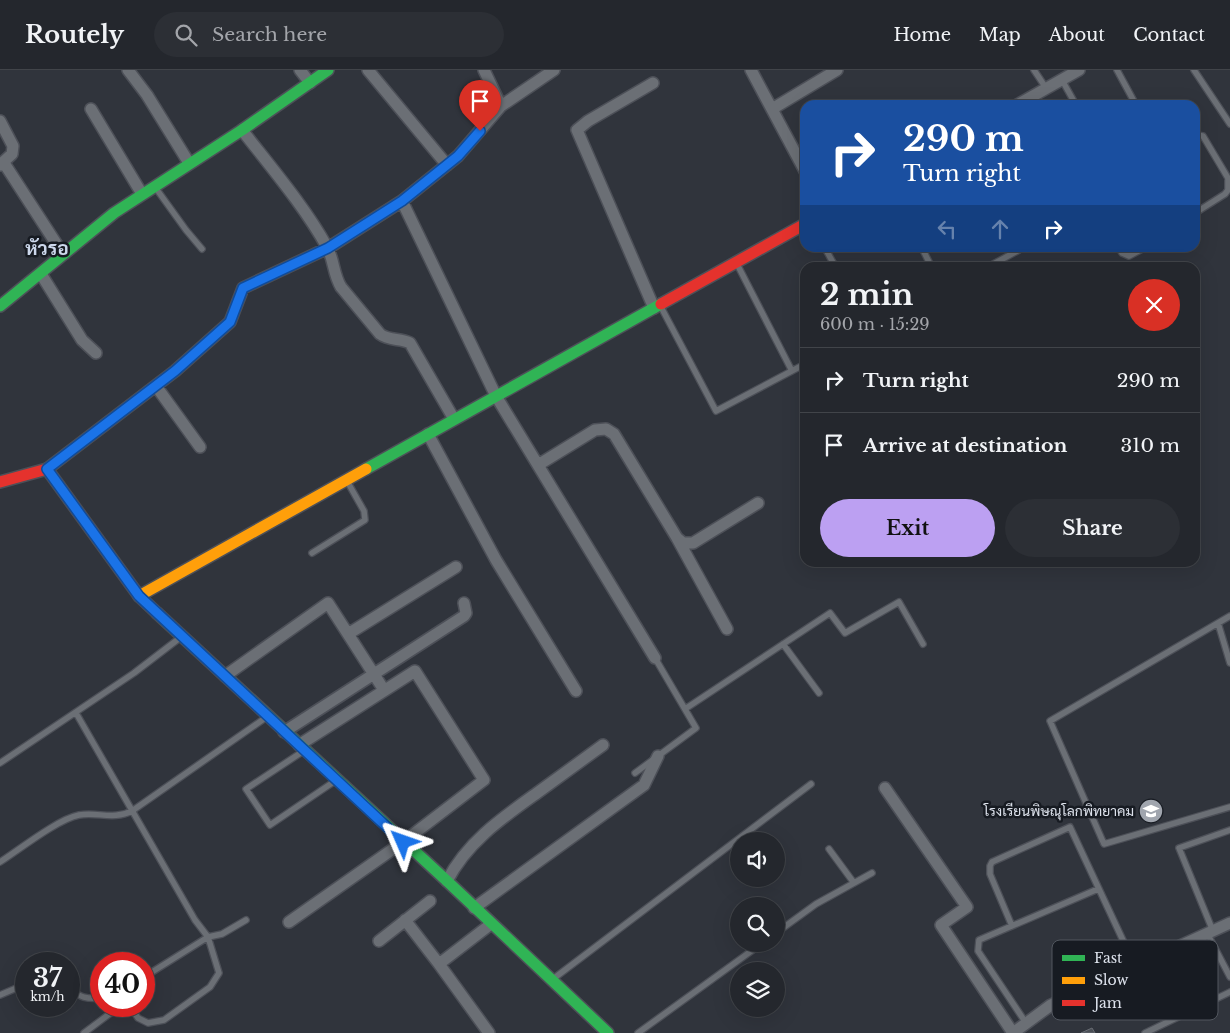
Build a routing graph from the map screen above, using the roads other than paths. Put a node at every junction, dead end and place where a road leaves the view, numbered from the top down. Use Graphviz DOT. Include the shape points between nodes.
graph roads {
  1 [pos="128,70"];
  2 [pos="300,70"];
  3 [pos="328,70"];
  4 [pos="368,70"];
  5 [pos="484,70"];
  6 [pos="554,70"];
  7 [pos="752,70"];
  8 [pos="837,70"];
  9 [pos="1034,70"];
  10 [pos="1079,70"];
  11 [pos="1117,70"];
  12 [pos="1196,71"];
  13 [pos="1062,80"];
  14 [pos="310,83"];
  15 [pos="653,83"];
  16 [pos="1046,88"];
  17 [pos="1026,100"];
  18 [pos="1073,100"];
  19 [pos="1133,100"];
  20 [pos="501,106"];
  21 [pos="91,109"];
  22 [pos="772,109"];
  23 [pos="0,121"];
  24 [pos="1230,124"];
  25 [pos="242,130"];
  26 [pos="1200,134"];
  27 [pos="800,158"];
  28 [pos="189,163"];
  29 [pos="2,164"];
  30 [pos="447,165"];
  31 [pos="154,186"];
  32 [pos="142,194"];
  33 [pos="402,201"];
  34 [pos="1200,211"];
  35 [pos="800,227"];
  36 [pos="328,248"];
  37 [pos="202,249"];
  38 [pos="1014,252"];
  39 [pos="1121,252"];
  40 [pos="1136,252"];
  41 [pos="63,254"];
  42 [pos="736,262"];
  43 [pos="997,262"];
  44 [pos="41,274"];
  45 [pos="0,306"];
  46 [pos="657,306"];
  47 [pos="96,353"];
  48 [pos="800,366"];
  49 [pos="792,370"];
  50 [pos="156,386"];
  51 [pos="496,396"];
  52 [pos="454,419"];
  53 [pos="428,434"];
  54 [pos="200,447"];
  55 [pos="538,465"];
  56 [pos="47,469"];
  57 [pos="347,480"];
  58 [pos="0,482"];
  59 [pos="758,503"];
  60 [pos="677,538"];
  61 [pos="312,552"];
  62 [pos="456,567"];
  63 [pos="139,596"];
  64 [pos="464,603"];
  65 [pos="1230,616"];
  66 [pos="1218,623"];
  67 [pos="727,629"];
  68 [pos="348,634"];
  69 [pos="182,636"];
  70 [pos="783,644"];
  71 [pos="923,644"];
  72 [pos="655,658"];
  73 [pos="1230,663"];
  74 [pos="374,674"];
  75 [pos="225,676"];
  76 [pos="384,690"];
  77 [pos="576,691"];
  78 [pos="819,692"];
  79 [pos="685,709"];
  80 [pos="76,713"];
  81 [pos="268,716"];
  82 [pos="284,732"];
  83 [pos="604,745"];
  84 [pos="302,748"];
  85 [pos="658,756"];
  86 [pos="0,763"];
  87 [pos="636,774"];
  88 [pos="337,780"];
  89 [pos="811,784"];
  90 [pos="885,788"];
  91 [pos="1230,807"];
  92 [pos="132,811"];
  93 [pos="1230,830"];
  94 [pos="403,842"];
  95 [pos="829,849"];
  96 [pos="0,862"];
  97 [pos="872,873"];
  98 [pos="447,881"];
  99 [pos="854,883"];
  100 [pos="1098,889"];
  101 [pos="430,901"];
  102 [pos="474,908"];
  103 [pos="246,920"];
  104 [pos="405,920"];
  105 [pos="289,922"];
  106 [pos="1230,923"];
  107 [pos="491,924"];
  108 [pos="785,926"];
  109 [pos="1012,926"];
  110 [pos="1210,932"];
  111 [pos="208,937"];
  112 [pos="1123,940"];
  113 [pos="1192,940"];
  114 [pos="1214,940"];
  115 [pos="379,941"];
  116 [pos="1218,950"];
  117 [pos="750,952"];
  118 [pos="439,964"];
  119 [pos="155,970"];
  120 [pos="1230,977"];
  121 [pos="551,980"];
  122 [pos="15,989"];
  123 [pos="1230,992"];
  124 [pos="0,995"];
  125 [pos="1218,998"];
  126 [pos="1052,1005"];
  127 [pos="105,1017"];
  128 [pos="137,1017"];
  129 [pos="1172,1020"];
  130 [pos="1026,1023"];
  131 [pos="84,1033"];
  132 [pos="489,1033"];
  133 [pos="608,1033"];
  134 [pos="638,1033"];
  135 [pos="1013,1033"];
  136 [pos="1145,1033"];
  1 -- 28 [label="street"];
  2 -- 14 [label="street"];
  3 -- 14 [label="street"];
  4 -- 30 [label="street"];
  5 -- 20 [label="street"];
  6 -- 20 [label="street"];
  7 -- 22 [label="street"];
  8 -- 22 [label="street"];
  9 -- 16 [label="lane"];
  10 -- 13 [label="street"];
  11 -- 19 [label="lane"];
  12 -- 24 [label="lane"];
  13 -- 16 [label="street"];
  13 -- 18 [label="lane"];
  14 -- 25 [label="street"];
  15 -- 46 [label="street" via="577,130"];
  16 -- 17 [label="street"];
  20 -- 30 [label="street"];
  21 -- 32 [label="street"];
  22 -- 27 [label="street"];
  23 -- 29 [label="street" via="13,146 12,154"];
  25 -- 28 [label="street"];
  25 -- 36 [label="street" via="294,197"];
  26 -- 34 [label="lane" via="1229,182 1224,194"];
  28 -- 31 [label="street"];
  29 -- 41 [label="street"];
  30 -- 33 [label="street"];
  31 -- 32 [label="street"];
  31 -- 37 [label="lane"];
  32 -- 41 [label="street"];
  33 -- 36 [label="street"];
  33 -- 51 [label="street"];
  35 -- 42 [label="street"];
  36 -- 50 [label="street" via="243,288 230,322"];
  36 -- 52 [label="street" via="341,287 380,334 410,343"];
  38 -- 43 [label="lane"];
  39 -- 40 [label="lane" via="1129,256"];
  41 -- 44 [label="street"];
  42 -- 46 [label="street"];
  42 -- 49 [label="lane"];
  44 -- 45 [label="street"];
  44 -- 47 [label="street" via="82,340"];
  46 -- 49 [label="lane" via="716,411"];
  46 -- 51 [label="street"];
  48 -- 49 [label="lane"];
  50 -- 54 [label="street"];
  50 -- 56 [label="street"];
  51 -- 52 [label="street"];
  51 -- 55 [label="street"];
  52 -- 53 [label="street"];
  53 -- 57 [label="street"];
  53 -- 77 [label="street" via="496,560"];
  55 -- 60 [label="street" via="596,430 606,429 614,434"];
  55 -- 72 [label="street"];
  56 -- 58 [label="street"];
  56 -- 63 [label="street"];
  57 -- 61 [label="lane" via="364,511 365,520"];
  57 -- 63 [label="street"];
  59 -- 60 [label="street" via="693,543 684,543"];
  60 -- 67 [label="street"];
  62 -- 68 [label="street"];
  63 -- 69 [label="street"];
  64 -- 74 [label="street" via="464,616"];
  65 -- 66 [label="lane"];
  66 -- 73 [label="lane"];
  66 -- 91 [label="lane" via="1050,721 1104,844"];
  68 -- 74 [label="street"];
  68 -- 75 [label="street" via="328,602"];
  69 -- 75 [label="street"];
  69 -- 80 [label="lane"];
  70 -- 71 [label="lane" via="830,613 845,633 899,602"];
  70 -- 78 [label="lane"];
  70 -- 79 [label="lane"];
  72 -- 79 [label="lane"];
  74 -- 76 [label="street"];
  74 -- 82 [label="street"];
  75 -- 81 [label="street"];
  76 -- 84 [label="street"];
  76 -- 94 [label="street" via="415,672 484,780"];
  79 -- 85 [label="lane" via="696,728"];
  80 -- 86 [label="lane"];
  80 -- 92 [label="lane"];
  81 -- 82 [label="street"];
  81 -- 92 [label="lane"];
  82 -- 84 [label="street"];
  83 -- 98 [label="street" via="496,823 469,848"];
  84 -- 88 [label="street"];
  84 -- 88 [label="lane" via="246,789 270,825"];
  85 -- 87 [label="lane"];
  85 -- 102 [label="street" via="644,785"];
  88 -- 94 [label="street"];
  89 -- 121 [label="lane"];
  90 -- 135 [label="street" via="967,907 941,925"];
  92 -- 96 [label="lane" via="110,816 81,815 62,820"];
  92 -- 111 [label="lane"];
  93 -- 110 [label="lane" via="1179,848"];
  94 -- 98 [label="street"];
  94 -- 105 [label="street"];
  95 -- 99 [label="lane"];
  97 -- 99 [label="lane"];
  98 -- 102 [label="street"];
  99 -- 108 [label="lane"];
  100 -- 109 [label="lane"];
  100 -- 109 [label="lane" via="1070,827 992,862 990,874"];
  100 -- 112 [label="lane"];
  101 -- 104 [label="street"];
  102 -- 107 [label="street"];
  103 -- 111 [label="lane" via="222,934"];
  104 -- 115 [label="street"];
  104 -- 118 [label="street"];
  106 -- 110 [label="street"];
  107 -- 118 [label="street"];
  107 -- 121 [label="street"];
  109 -- 130 [label="lane" via="979,940 978,946"];
  110 -- 113 [label="street"];
  110 -- 114 [label="lane"];
  111 -- 119 [label="lane"];
  111 -- 128 [label="lane" via="219,973 210,987 164,1020 148,1023"];
  116 -- 120 [label="lane"];
  117 -- 134 [label="lane"];
  118 -- 132 [label="street"];
  121 -- 133 [label="street"];
  122 -- 124 [label="lane"];
  123 -- 125 [label="lane"];
  126 -- 130 [label="street"];
  127 -- 131 [label="lane"];
  129 -- 136 [label="lane"];
  130 -- 135 [label="street"];
}
